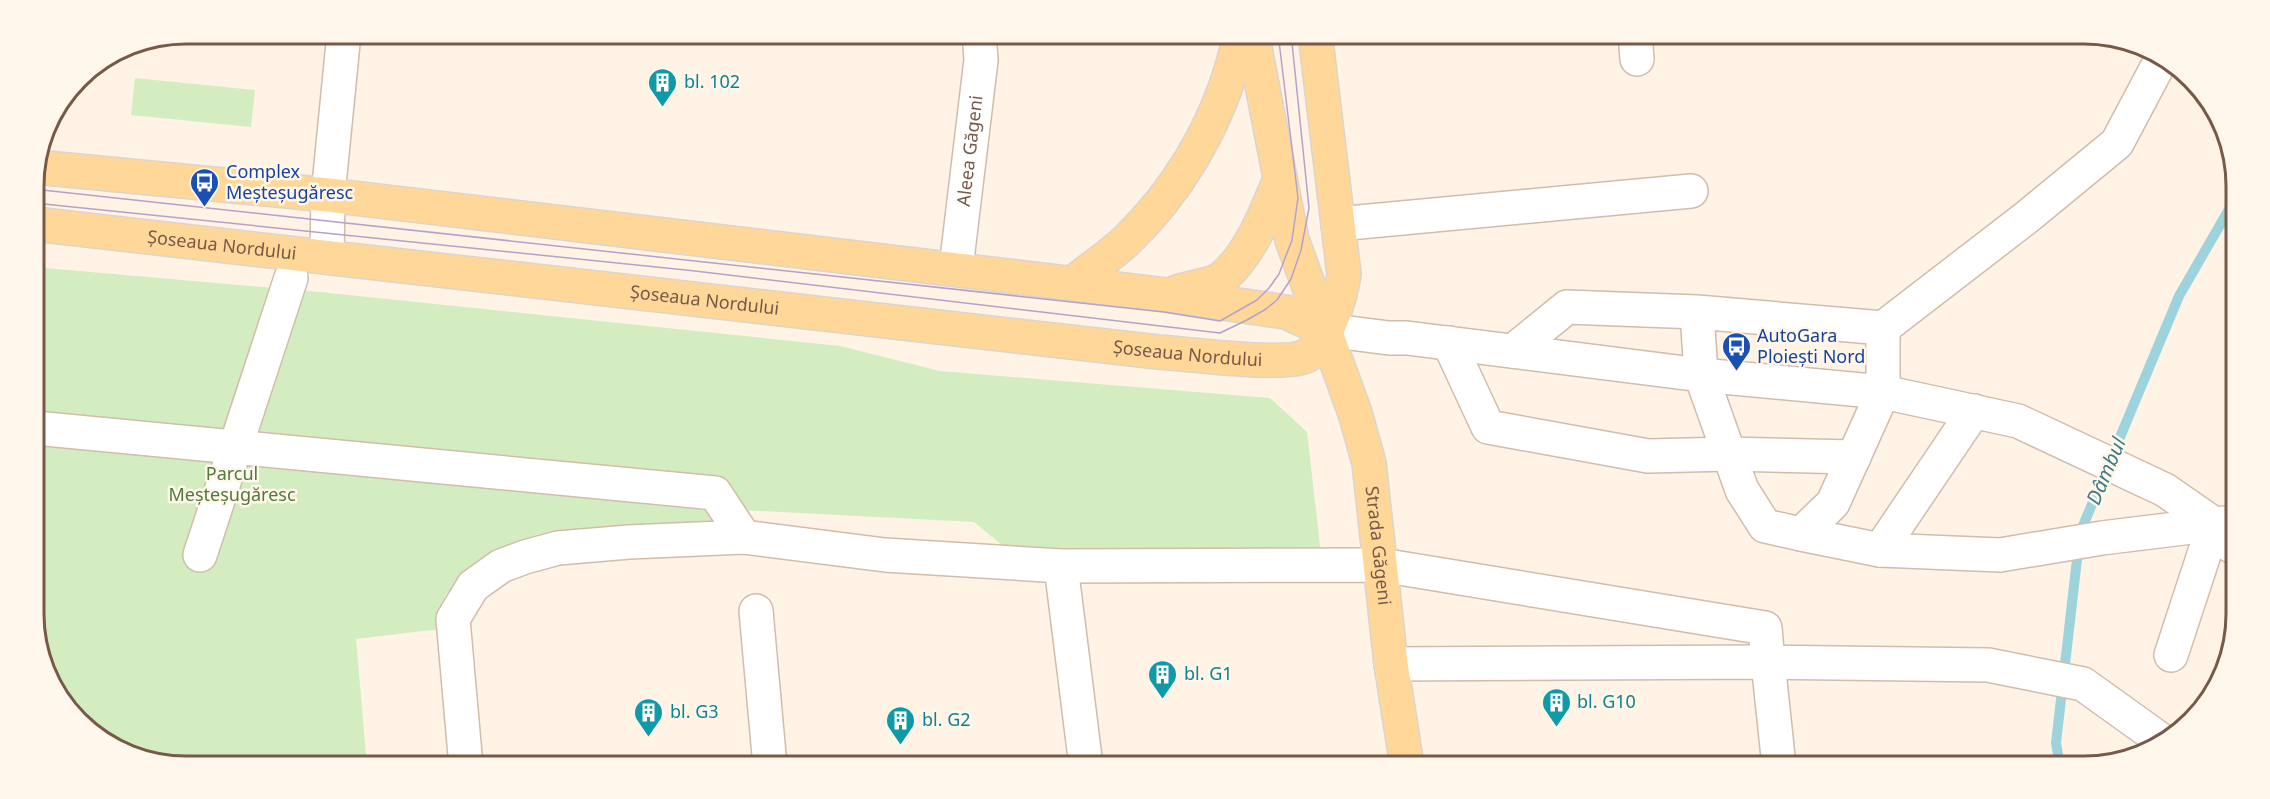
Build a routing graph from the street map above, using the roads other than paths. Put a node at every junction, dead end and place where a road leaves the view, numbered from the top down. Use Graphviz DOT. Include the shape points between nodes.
graph roads {
  1 [pos="343,44"];
  2 [pos="980,44"];
  3 [pos="1237,44"];
  4 [pos="1254,44"];
  5 [pos="1316,44"];
  6 [pos="2158,65"];
  7 [pos="45,168"];
  8 [pos="1280,178"];
  9 [pos="1691,191"];
  10 [pos="328,195"];
  11 [pos="1338,224"];
  12 [pos="44,225"];
  13 [pos="327,256"];
  14 [pos="956,268"];
  15 [pos="291,278"];
  16 [pos="1072,284"];
  17 [pos="1167,295"];
  18 [pos="1697,312"];
  19 [pos="1883,328"];
  20 [pos="1326,330"];
  21 [pos="1449,343"];
  22 [pos="1513,351"];
  23 [pos="1701,375"];
  24 [pos="1883,392"];
  25 [pos="1974,411"];
  26 [pos="44,429"];
  27 [pos="235,448"];
  28 [pos="1729,454"];
  29 [pos="1854,457"];
  30 [pos="2225,531"];
  31 [pos="1801,534"];
  32 [pos="744,537"];
  33 [pos="1880,550"];
  34 [pos="200,555"];
  35 [pos="1381,565"];
  36 [pos="1061,566"];
  37 [pos="756,611"];
  38 [pos="2171,655"];
  39 [pos="1768,662"];
  40 [pos="1391,664"];
  41 [pos="2155,736"];
  42 [pos="1405,755"];
  43 [pos="1778,755"];
  44 [pos="465,756"];
  45 [pos="769,756"];
  46 [pos="1085,756"];
  1 -- 10 [label="street"];
  2 -- 14 [label="street, Aleea Găgeni"];
  3 -- 16 [label="main road" via="1229,79 1210,126 1183,172 1155,211 1125,242"];
  4 -- 8 [label="main road, Strada Găgeni"];
  5 -- 11 [label="main road"];
  6 -- 19 [label="street" via="2117,143"];
  7 -- 10 [label="main road" via="96,173 128,155 300,170"];
  8 -- 17 [label="main road" via="1264,219 1245,251 1221,279"];
  8 -- 20 [label="main road, Strada Găgeni" via="1292,240"];
  9 -- 11 [label="street"];
  10 -- 13 [label="street"];
  10 -- 14 [label="main road"];
  11 -- 20 [label="main road" via="1344,274 1341,295"];
  12 -- 13 [label="main road, Șoseaua Nordului"];
  13 -- 20 [label="main road, Șoseaua Nordului" via="1158,352 1292,360 1315,349"];
  14 -- 16 [label="main road"];
  15 -- 27 [label="street"];
  16 -- 17 [label="main road"];
  17 -- 20 [label="main road" via="1286,312"];
  18 -- 19 [label="street"];
  18 -- 22 [label="street" via="1567,307"];
  18 -- 23 [label="street"];
  19 -- 24 [label="street"];
  20 -- 21 [label="street"];
  20 -- 35 [label="main road, Strada Găgeni" via="1368,463"];
  21 -- 22 [label="street"];
  21 -- 28 [label="street" via="1488,427 1648,456"];
  22 -- 23 [label="street"];
  23 -- 24 [label="street"];
  23 -- 28 [label="street"];
  24 -- 25 [label="street"];
  24 -- 29 [label="street"];
  25 -- 30 [label="street" via="2018,421 2165,490"];
  25 -- 33 [label="street"];
  26 -- 27 [label="street"];
  27 -- 32 [label="street" via="715,493"];
  27 -- 34 [label="street"];
  28 -- 29 [label="street"];
  28 -- 31 [label="street" via="1742,490 1765,526"];
  29 -- 31 [label="street" via="1833,503"];
  30 -- 33 [label="street" via="2102,538 2000,555"];
  30 -- 38 [label="street"];
  31 -- 33 [label="street"];
  32 -- 36 [label="street" via="885,555"];
  32 -- 44 [label="street" via="558,548 501,566 473,586 453,619"];
  35 -- 36 [label="street"];
  35 -- 39 [label="street" via="1765,628"];
  35 -- 40 [label="main road, Strada Găgeni"];
  36 -- 46 [label="street"];
  37 -- 45 [label="street"];
  39 -- 40 [label="street"];
  39 -- 41 [label="street" via="1988,665 2083,684"];
  39 -- 43 [label="street"];
  40 -- 42 [label="main road, Strada Găgeni"];
}
